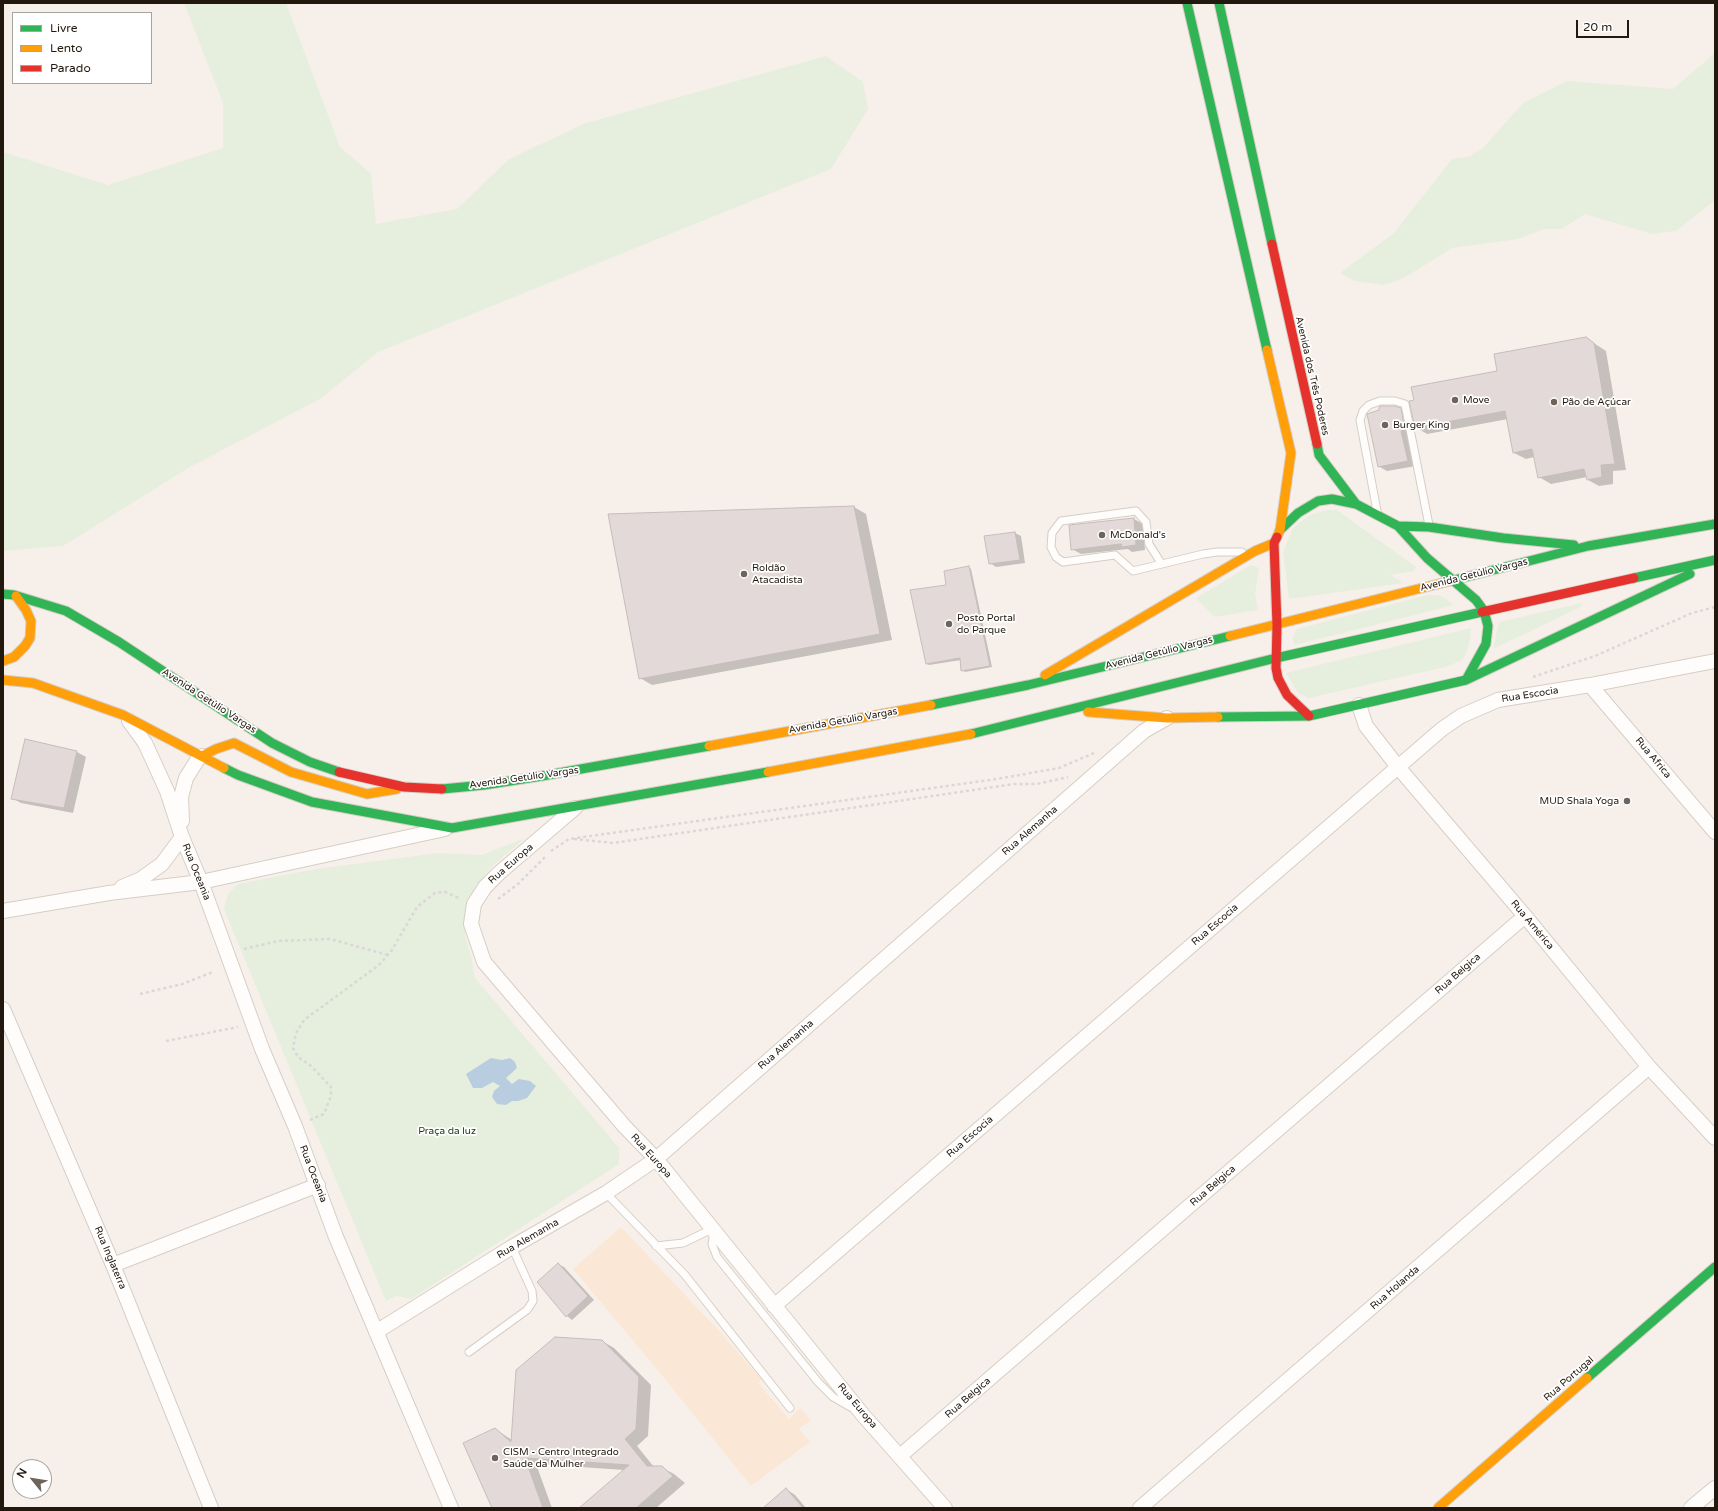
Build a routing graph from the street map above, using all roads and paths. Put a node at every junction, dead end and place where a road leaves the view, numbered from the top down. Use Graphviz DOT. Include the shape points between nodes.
graph roads {
  1 [pos="1187,3"];
  2 [pos="1219,3"];
  3 [pos="1356,504"];
  4 [pos="1377,515"];
  5 [pos="1715,524"];
  6 [pos="1398,526"];
  7 [pos="1429,527"];
  8 [pos="1280,530"];
  9 [pos="1274,543"];
  10 [pos="1588,546"];
  11 [pos="1255,552"];
  12 [pos="1715,561"];
  13 [pos="1161,563"];
  14 [pos="1453,580"];
  15 [pos="3,594"];
  16 [pos="16,596"];
  17 [pos="1484,611"];
  18 [pos="1277,625"];
  19 [pos="1276,658"];
  20 [pos="3,661"];
  21 [pos="1715,661"];
  22 [pos="3,680"];
  23 [pos="1466,680"];
  24 [pos="1028,685"];
  25 [pos="1590,685"];
  26 [pos="1359,705"];
  27 [pos="1063,712"];
  28 [pos="123,715"];
  29 [pos="1309,716"];
  30 [pos="1167,718"];
  31 [pos="1101,750"];
  32 [pos="202,756"];
  33 [pos="1398,768"];
  34 [pos="1069,776"];
  35 [pos="404,787"];
  36 [pos="576,807"];
  37 [pos="452,828"];
  38 [pos="1715,832"];
  39 [pos="182,837"];
  40 [pos="569,839"];
  41 [pos="201,882"];
  42 [pos="108,893"];
  43 [pos="496,900"];
  44 [pos="474,904"];
  45 [pos="3,911"];
  46 [pos="1525,916"];
  47 [pos="244,949"];
  48 [pos="388,955"];
  49 [pos="213,972"];
  50 [pos="140,994"];
  51 [pos="3,1009"];
  52 [pos="242,1026"];
  53 [pos="166,1041"];
  54 [pos="1649,1067"];
  55 [pos="295,1126"];
  56 [pos="1715,1138"];
  57 [pos="656,1159"];
  58 [pos="318,1185"];
  59 [pos="606,1193"];
  60 [pos="713,1231"];
  61 [pos="656,1246"];
  62 [pos="512,1247"];
  63 [pos="113,1265"];
  64 [pos="1715,1267"];
  65 [pos="774,1306"];
  66 [pos="376,1332"];
  67 [pos="469,1352"];
  68 [pos="790,1408"];
  69 [pos="863,1415"];
  70 [pos="900,1456"];
  71 [pos="1715,1488"];
  72 [pos="211,1508"];
  73 [pos="451,1508"];
  74 [pos="945,1508"];
  75 [pos="1140,1508"];
  76 [pos="1438,1508"];
  77 [pos="1692,1508"];
  1 -- 8 [label="main road" via="1291,453"];
  2 -- 3 [label="main road, Avenida dos Três Poderes" via="1319,455"];
  3 -- 4 [label="main road, Avenida dos Três Poderes"];
  3 -- 8 [label="main road" via="1332,499 1318,501 1298,513"];
  4 -- 6 [label="main road, Avenida dos Três Poderes"];
  4 -- 7 [label="lane" via="1360,420 1363,411 1369,405 1380,400 1395,401 1405,404"];
  5 -- 10 [label="main road, Avenida Getúlio Vargas"];
  6 -- 7 [label="main road"];
  6 -- 14 [label="main road, Avenida dos Três Poderes" via="1427,558"];
  7 -- 10 [label="main road" via="1503,538"];
  8 -- 9 [label="main road"];
  9 -- 11 [label="main road"];
  9 -- 18 [label="main road"];
  10 -- 14 [label="main road, Avenida Getúlio Vargas"];
  11 -- 13 [label="lane" via="1217,552"];
  11 -- 24 [label="main road"];
  12 -- 17 [label="main road"];
  12 -- 23 [label="main road"];
  13 -- 13 [label="lane" via="1133,571 1115,555 1063,562 1051,547 1052,533 1061,521 1136,511 1146,522 1149,544"];
  14 -- 17 [label="main road, Avenida dos Três Poderes" via="1476,600"];
  14 -- 18 [label="main road, Avenida Getúlio Vargas"];
  15 -- 16 [label="main road, Avenida Getúlio Vargas"];
  16 -- 20 [label="main road" via="31,621 30,638 14,657"];
  16 -- 35 [label="main road, Avenida Getúlio Vargas" via="66,611 119,642 272,742 310,762 349,775"];
  17 -- 19 [label="main road"];
  17 -- 23 [label="main road, Avenida dos Três Poderes" via="1488,626 1486,644"];
  18 -- 19 [label="main road"];
  18 -- 24 [label="main road, Avenida Getúlio Vargas"];
  19 -- 27 [label="main road"];
  19 -- 29 [label="main road" via="1277,673 1282,687"];
  21 -- 25 [label="street, Rua Escocia"];
  22 -- 28 [label="main road" via="33,683"];
  23 -- 26 [label="main road"];
  24 -- 35 [label="main road, Avenida Getúlio Vargas" via="927,706 542,776 484,785"];
  25 -- 33 [label="street, Rua Escocia" via="1498,700 1479,708 1442,729"];
  25 -- 38 [label="street, Rua Africa"];
  26 -- 29 [label="main road"];
  26 -- 33 [label="street, Rua América" via="1366,726"];
  27 -- 30 [label="main road"];
  27 -- 36 [label="main road" via="959,737"];
  28 -- 32 [label="main road"];
  28 -- 39 [label="street, Rua Oceania" via="148,748 167,791"];
  29 -- 30 [label="main road"];
  30 -- 57 [label="street, Rua Alemanha" via="1144,731"];
  31 -- 40 [label="path" via="1059,768 997,779"];
  32 -- 35 [label="main road" via="234,743 291,772 367,794"];
  32 -- 37 [label="main road" via="238,775 312,802"];
  32 -- 39 [label="street, Rua Oceania" via="186,778 181,797"];
  33 -- 46 [label="street, Rua América"];
  33 -- 65 [label="street, Rua Escocia"];
  34 -- 40 [label="path" via="1037,784 1014,784 613,843"];
  36 -- 37 [label="main road"];
  36 -- 44 [label="street, Rua Europa" via="499,873 485,887"];
  37 -- 41 [label="street"];
  39 -- 41 [label="street, Rua Oceania"];
  39 -- 42 [label="street" via="162,864 141,879"];
  40 -- 43 [label="path" via="549,852 518,884"];
  41 -- 42 [label="street"];
  41 -- 55 [label="street, Rua Oceania" via="262,1050"];
  42 -- 45 [label="street"];
  44 -- 48 [label="path" via="445,892 435,893 417,906"];
  44 -- 57 [label="street, Rua Europa" via="471,924 484,962 625,1127"];
  46 -- 54 [label="street, Rua América"];
  46 -- 70 [label="street, Rua Belgica"];
  47 -- 48 [label="path" via="278,941 330,939"];
  48 -- 55 [label="path" via="379,965 304,1020 296,1033 293,1048 298,1057 311,1066 331,1087 331,1096 324,1114"];
  49 -- 50 [label="path" via="182,984"];
  51 -- 63 [label="street, Rua Inglaterra"];
  52 -- 53 [label="path"];
  54 -- 56 [label="street, Rua América"];
  54 -- 75 [label="street, Rua Holanda"];
  55 -- 58 [label="street, Rua Oceania"];
  57 -- 59 [label="street, Rua Alemanha"];
  57 -- 60 [label="street, Rua Europa"];
  58 -- 63 [label="street"];
  58 -- 66 [label="street, Rua Oceania" via="336,1237"];
  59 -- 61 [label="lane"];
  59 -- 62 [label="street, Rua Alemanha"];
  60 -- 61 [label="lane" via="683,1243"];
  60 -- 65 [label="street, Rua Europa"];
  60 -- 69 [label="lane" via="712,1244 717,1258 813,1376 833,1397"];
  61 -- 68 [label="lane" via="684,1275"];
  62 -- 66 [label="street, Rua Alemanha"];
  62 -- 67 [label="lane" via="532,1291 533,1301 527,1310"];
  63 -- 72 [label="street, Rua Inglaterra"];
  64 -- 76 [label="main road, Rua Portugal"];
  65 -- 69 [label="street, Rua Europa"];
  66 -- 73 [label="street, Rua Oceania"];
  69 -- 70 [label="street, Rua Europa"];
  70 -- 74 [label="street, Rua Europa"];
  71 -- 77 [label="street"];
}
